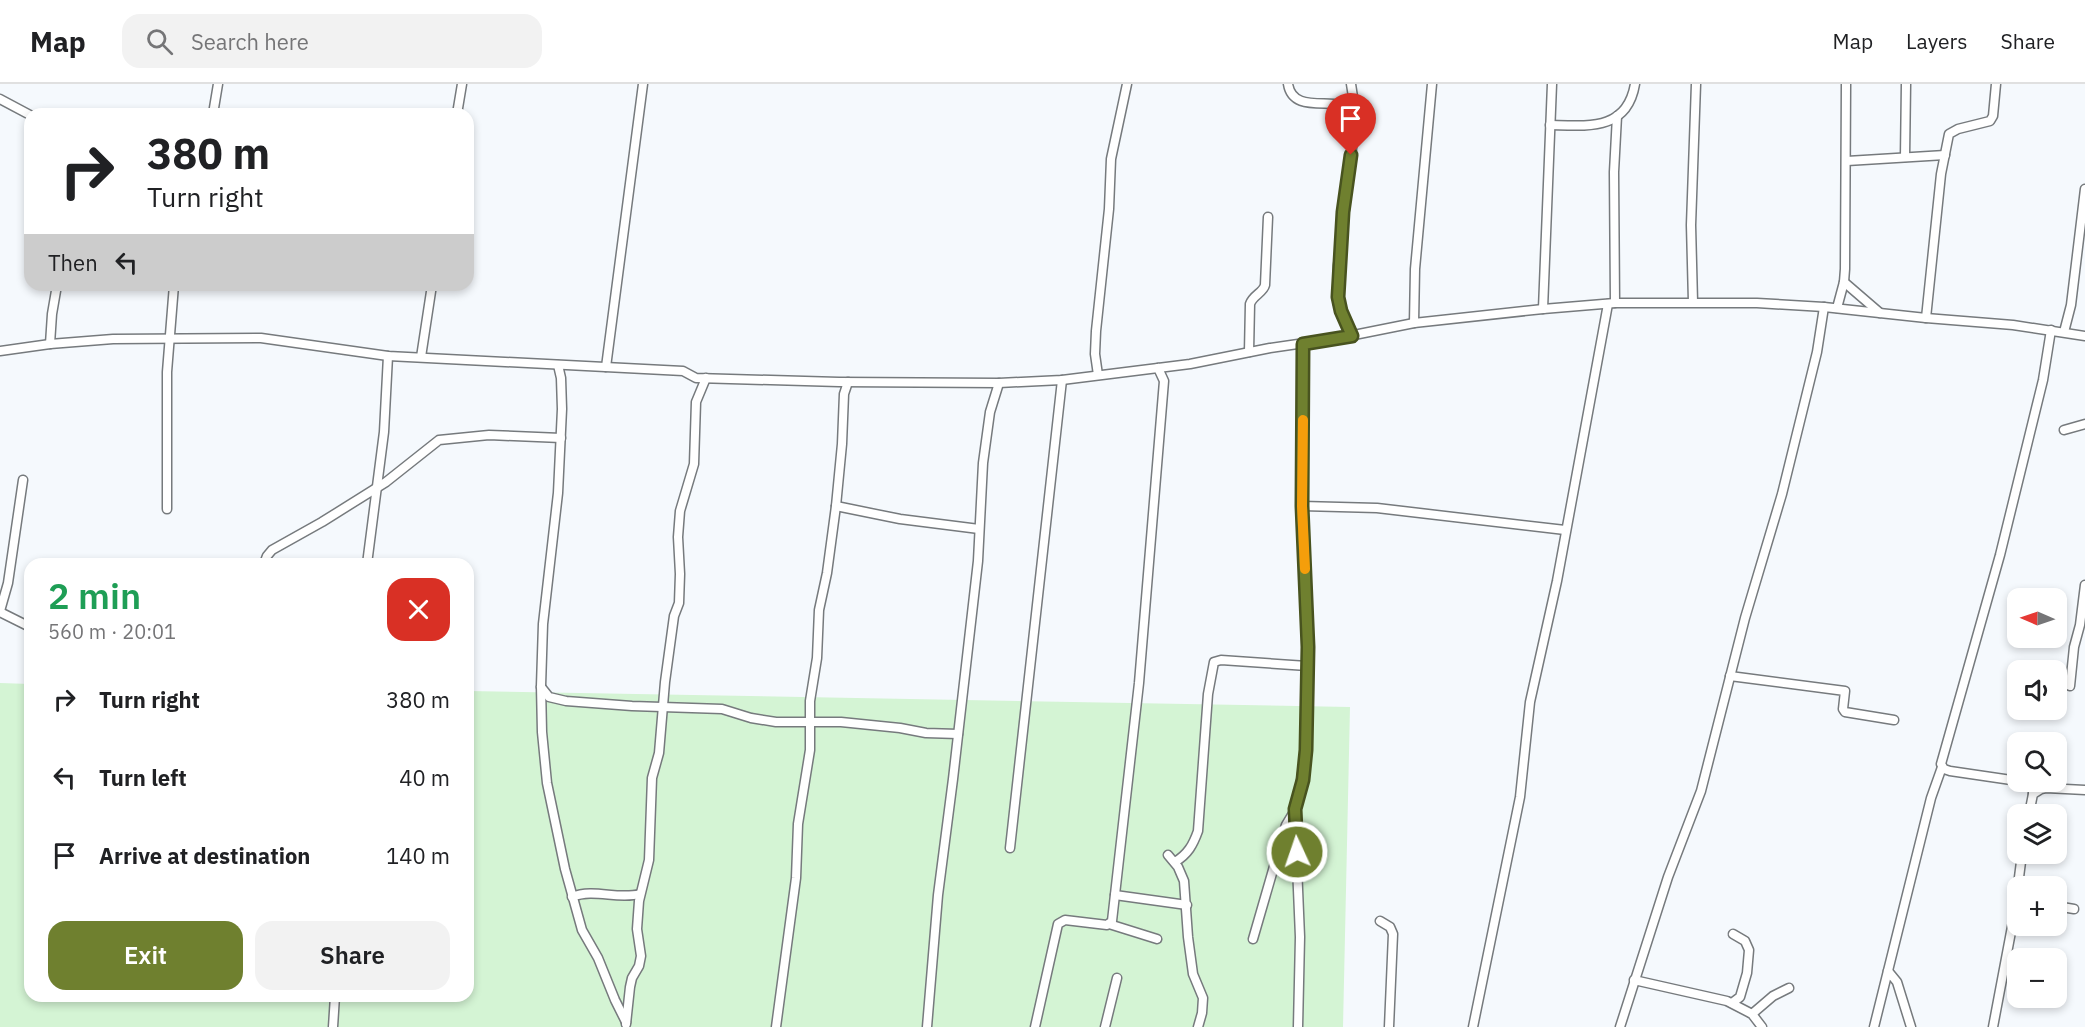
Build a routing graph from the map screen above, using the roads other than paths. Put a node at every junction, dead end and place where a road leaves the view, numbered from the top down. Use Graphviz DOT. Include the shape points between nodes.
graph roads {
  1 [pos="218,84"];
  2 [pos="462,84"];
  3 [pos="643,84"];
  4 [pos="1127,84"];
  5 [pos="1288,84"];
  6 [pos="1352,84"];
  7 [pos="1432,84"];
  8 [pos="1551,84"];
  9 [pos="1635,84"];
  10 [pos="1696,84"];
  11 [pos="1846,84"];
  12 [pos="1906,84"];
  13 [pos="1996,84"];
  14 [pos="0,99"];
  15 [pos="214,108"];
  16 [pos="458,108"];
  17 [pos="1355,110"];
  18 [pos="24,112"];
  19 [pos="1617,116"];
  20 [pos="1550,125"];
  21 [pos="1945,155"];
  22 [pos="1905,157"];
  23 [pos="1846,161"];
  24 [pos="2085,189"];
  25 [pos="1268,217"];
  26 [pos="1844,282"];
  27 [pos="56,291"];
  28 [pos="173,291"];
  29 [pos="431,291"];
  30 [pos="1693,302"];
  31 [pos="1612,304"];
  32 [pos="1824,307"];
  33 [pos="1837,308"];
  34 [pos="1543,309"];
  35 [pos="1881,313"];
  36 [pos="1926,318"];
  37 [pos="1414,323"];
  38 [pos="2051,330"];
  39 [pos="2064,333"];
  40 [pos="1352,336"];
  41 [pos="2085,336"];
  42 [pos="169,338"];
  43 [pos="50,344"];
  44 [pos="1303,344"];
  45 [pos="0,351"];
  46 [pos="1249,352"];
  47 [pos="388,356"];
  48 [pos="420,357"];
  49 [pos="558,365"];
  50 [pos="606,367"];
  51 [pos="1158,368"];
  52 [pos="1098,375"];
  53 [pos="706,378"];
  54 [pos="1062,380"];
  55 [pos="848,382"];
  56 [pos="999,383"];
  57 [pos="2085,424"];
  58 [pos="2064,430"];
  59 [pos="561,438"];
  60 [pos="23,480"];
  61 [pos="376,488"];
  62 [pos="836,506"];
  63 [pos="1302,506"];
  64 [pos="167,509"];
  65 [pos="979,529"];
  66 [pos="1565,530"];
  67 [pos="266,558"];
  68 [pos="368,558"];
  69 [pos="2085,585"];
  70 [pos="0,611"];
  71 [pos="24,624"];
  72 [pos="1307,666"];
  73 [pos="1730,676"];
  74 [pos="541,686"];
  75 [pos="2070,686"];
  76 [pos="664,707"];
  77 [pos="1894,720"];
  78 [pos="810,722"];
  79 [pos="958,734"];
  80 [pos="1942,767"];
  81 [pos="2007,779"];
  82 [pos="2085,790"];
  83 [pos="2033,794"];
  84 [pos="2031,804"];
  85 [pos="1295,809"];
  86 [pos="1010,848"];
  87 [pos="640,894"];
  88 [pos="1115,895"];
  89 [pos="572,897"];
  90 [pos="1187,905"];
  91 [pos="2067,908"];
  92 [pos="2074,909"];
  93 [pos="1380,921"];
  94 [pos="1110,924"];
  95 [pos="1733,934"];
  96 [pos="2010,936"];
  97 [pos="1156,939"];
  98 [pos="1252,939"];
  99 [pos="1888,971"];
  100 [pos="1117,978"];
  101 [pos="1634,980"];
  102 [pos="1789,988"];
  103 [pos="335,1002"];
  104 [pos="1736,1005"];
  105 [pos="1752,1014"];
  106 [pos="626,1025"];
  107 [pos="333,1027"];
  108 [pos="776,1027"];
  109 [pos="927,1027"];
  110 [pos="1035,1027"];
  111 [pos="1105,1027"];
  112 [pos="1198,1027"];
  113 [pos="1298,1027"];
  114 [pos="1389,1027"];
  115 [pos="1473,1027"];
  116 [pos="1620,1027"];
  117 [pos="1762,1027"];
  118 [pos="1874,1027"];
  119 [pos="1911,1027"];
  120 [pos="1993,1027"];
  1 -- 15 [label="street"];
  2 -- 16 [label="street"];
  3 -- 50 [label="street"];
  4 -- 52 [label="street" via="1111,159 1096,331"];
  5 -- 17 [label="street" via="1289,91 1301,101 1343,104"];
  6 -- 17 [label="street"];
  7 -- 37 [label="street" via="1415,269"];
  8 -- 20 [label="street"];
  9 -- 19 [label="street" via="1633,99"];
  10 -- 30 [label="street" via="1691,225"];
  11 -- 23 [label="street"];
  12 -- 22 [label="street"];
  13 -- 21 [label="street" via="1990,121 1952,131"];
  14 -- 18 [label="street"];
  17 -- 40 [label="street" via="1338,290 1338,304"];
  19 -- 20 [label="street" via="1589,126"];
  19 -- 31 [label="street"];
  20 -- 34 [label="street"];
  21 -- 22 [label="street"];
  21 -- 36 [label="street"];
  22 -- 23 [label="street"];
  23 -- 26 [label="street"];
  24 -- 39 [label="street"];
  25 -- 46 [label="street" via="1265,285 1251,301"];
  26 -- 33 [label="street"];
  26 -- 35 [label="street"];
  27 -- 43 [label="street"];
  28 -- 42 [label="street"];
  29 -- 48 [label="street"];
  30 -- 31 [label="street"];
  30 -- 32 [label="street"];
  31 -- 34 [label="street"];
  31 -- 66 [label="street"];
  32 -- 33 [label="street"];
  32 -- 73 [label="street" via="1817,352 1782,494"];
  33 -- 35 [label="street"];
  34 -- 37 [label="street"];
  35 -- 36 [label="street"];
  36 -- 38 [label="street"];
  37 -- 40 [label="street"];
  38 -- 39 [label="street"];
  38 -- 80 [label="street" via="2018,483"];
  39 -- 41 [label="street"];
  40 -- 44 [label="street"];
  42 -- 43 [label="street"];
  42 -- 47 [label="street" via="261,338"];
  42 -- 64 [label="street"];
  43 -- 45 [label="street"];
  44 -- 46 [label="street"];
  44 -- 63 [label="street"];
  46 -- 51 [label="street"];
  47 -- 48 [label="street"];
  47 -- 61 [label="street"];
  48 -- 49 [label="street"];
  49 -- 50 [label="street"];
  49 -- 59 [label="street"];
  50 -- 53 [label="street" via="683,371"];
  51 -- 52 [label="street"];
  51 -- 88 [label="street" via="1164,381 1156,492"];
  52 -- 54 [label="street"];
  53 -- 55 [label="street"];
  53 -- 76 [label="street" via="696,402 694,464 680,511 680,593 664,682"];
  54 -- 56 [label="street"];
  54 -- 86 [label="street"];
  55 -- 56 [label="street"];
  55 -- 62 [label="street"];
  56 -- 65 [label="street" via="986,438"];
  57 -- 58 [label="street"];
  59 -- 61 [label="street" via="489,435 439,440"];
  59 -- 74 [label="street"];
  60 -- 70 [label="street" via="8,583"];
  61 -- 67 [label="street" via="272,550"];
  61 -- 68 [label="street"];
  62 -- 65 [label="street"];
  62 -- 78 [label="street" via="820,603"];
  63 -- 66 [label="street" via="1377,508"];
  63 -- 72 [label="street"];
  65 -- 79 [label="street"];
  66 -- 115 [label="street" via="1551,615 1530,702 1520,797"];
  69 -- 75 [label="street"];
  70 -- 71 [label="street"];
  72 -- 85 [label="street" via="1306,750"];
  72 -- 90 [label="street" via="1214,662 1198,831 1187,853 1171,858 1184,881"];
  73 -- 77 [label="street" via="1845,691 1845,712"];
  73 -- 101 [label="street" via="1701,791"];
  74 -- 76 [label="street" via="546,695 555,699"];
  74 -- 89 [label="street" via="547,783"];
  76 -- 78 [label="street" via="722,709 762,720"];
  76 -- 87 [label="street" via="652,778 650,860"];
  78 -- 79 [label="street"];
  78 -- 108 [label="street" via="810,750 797,835 798,864"];
  79 -- 109 [label="street"];
  80 -- 81 [label="street"];
  80 -- 99 [label="street"];
  82 -- 83 [label="street" via="2046,788"];
  83 -- 84 [label="street"];
  85 -- 98 [label="street" via="1286,825"];
  85 -- 113 [label="street" via="1300,937"];
  87 -- 89 [label="street" via="584,893"];
  87 -- 106 [label="street" via="637,928 641,956 630,987"];
  88 -- 90 [label="street"];
  88 -- 94 [label="street"];
  89 -- 106 [label="street" via="582,930 598,957"];
  90 -- 112 [label="street" via="1193,974 1203,998"];
  91 -- 92 [label="street"];
  93 -- 114 [label="street" via="1393,934"];
  94 -- 97 [label="street"];
  94 -- 110 [label="street" via="1065,920 1058,924"];
  95 -- 104 [label="street" via="1745,941 1749,950 1747,973"];
  96 -- 120 [label="street"];
  99 -- 118 [label="street"];
  99 -- 119 [label="street" via="1897,982"];
  100 -- 111 [label="street"];
  101 -- 104 [label="street"];
  101 -- 116 [label="street"];
  102 -- 105 [label="street"];
  103 -- 107 [label="street"];
  104 -- 105 [label="street"];
  105 -- 117 [label="street"];
}
